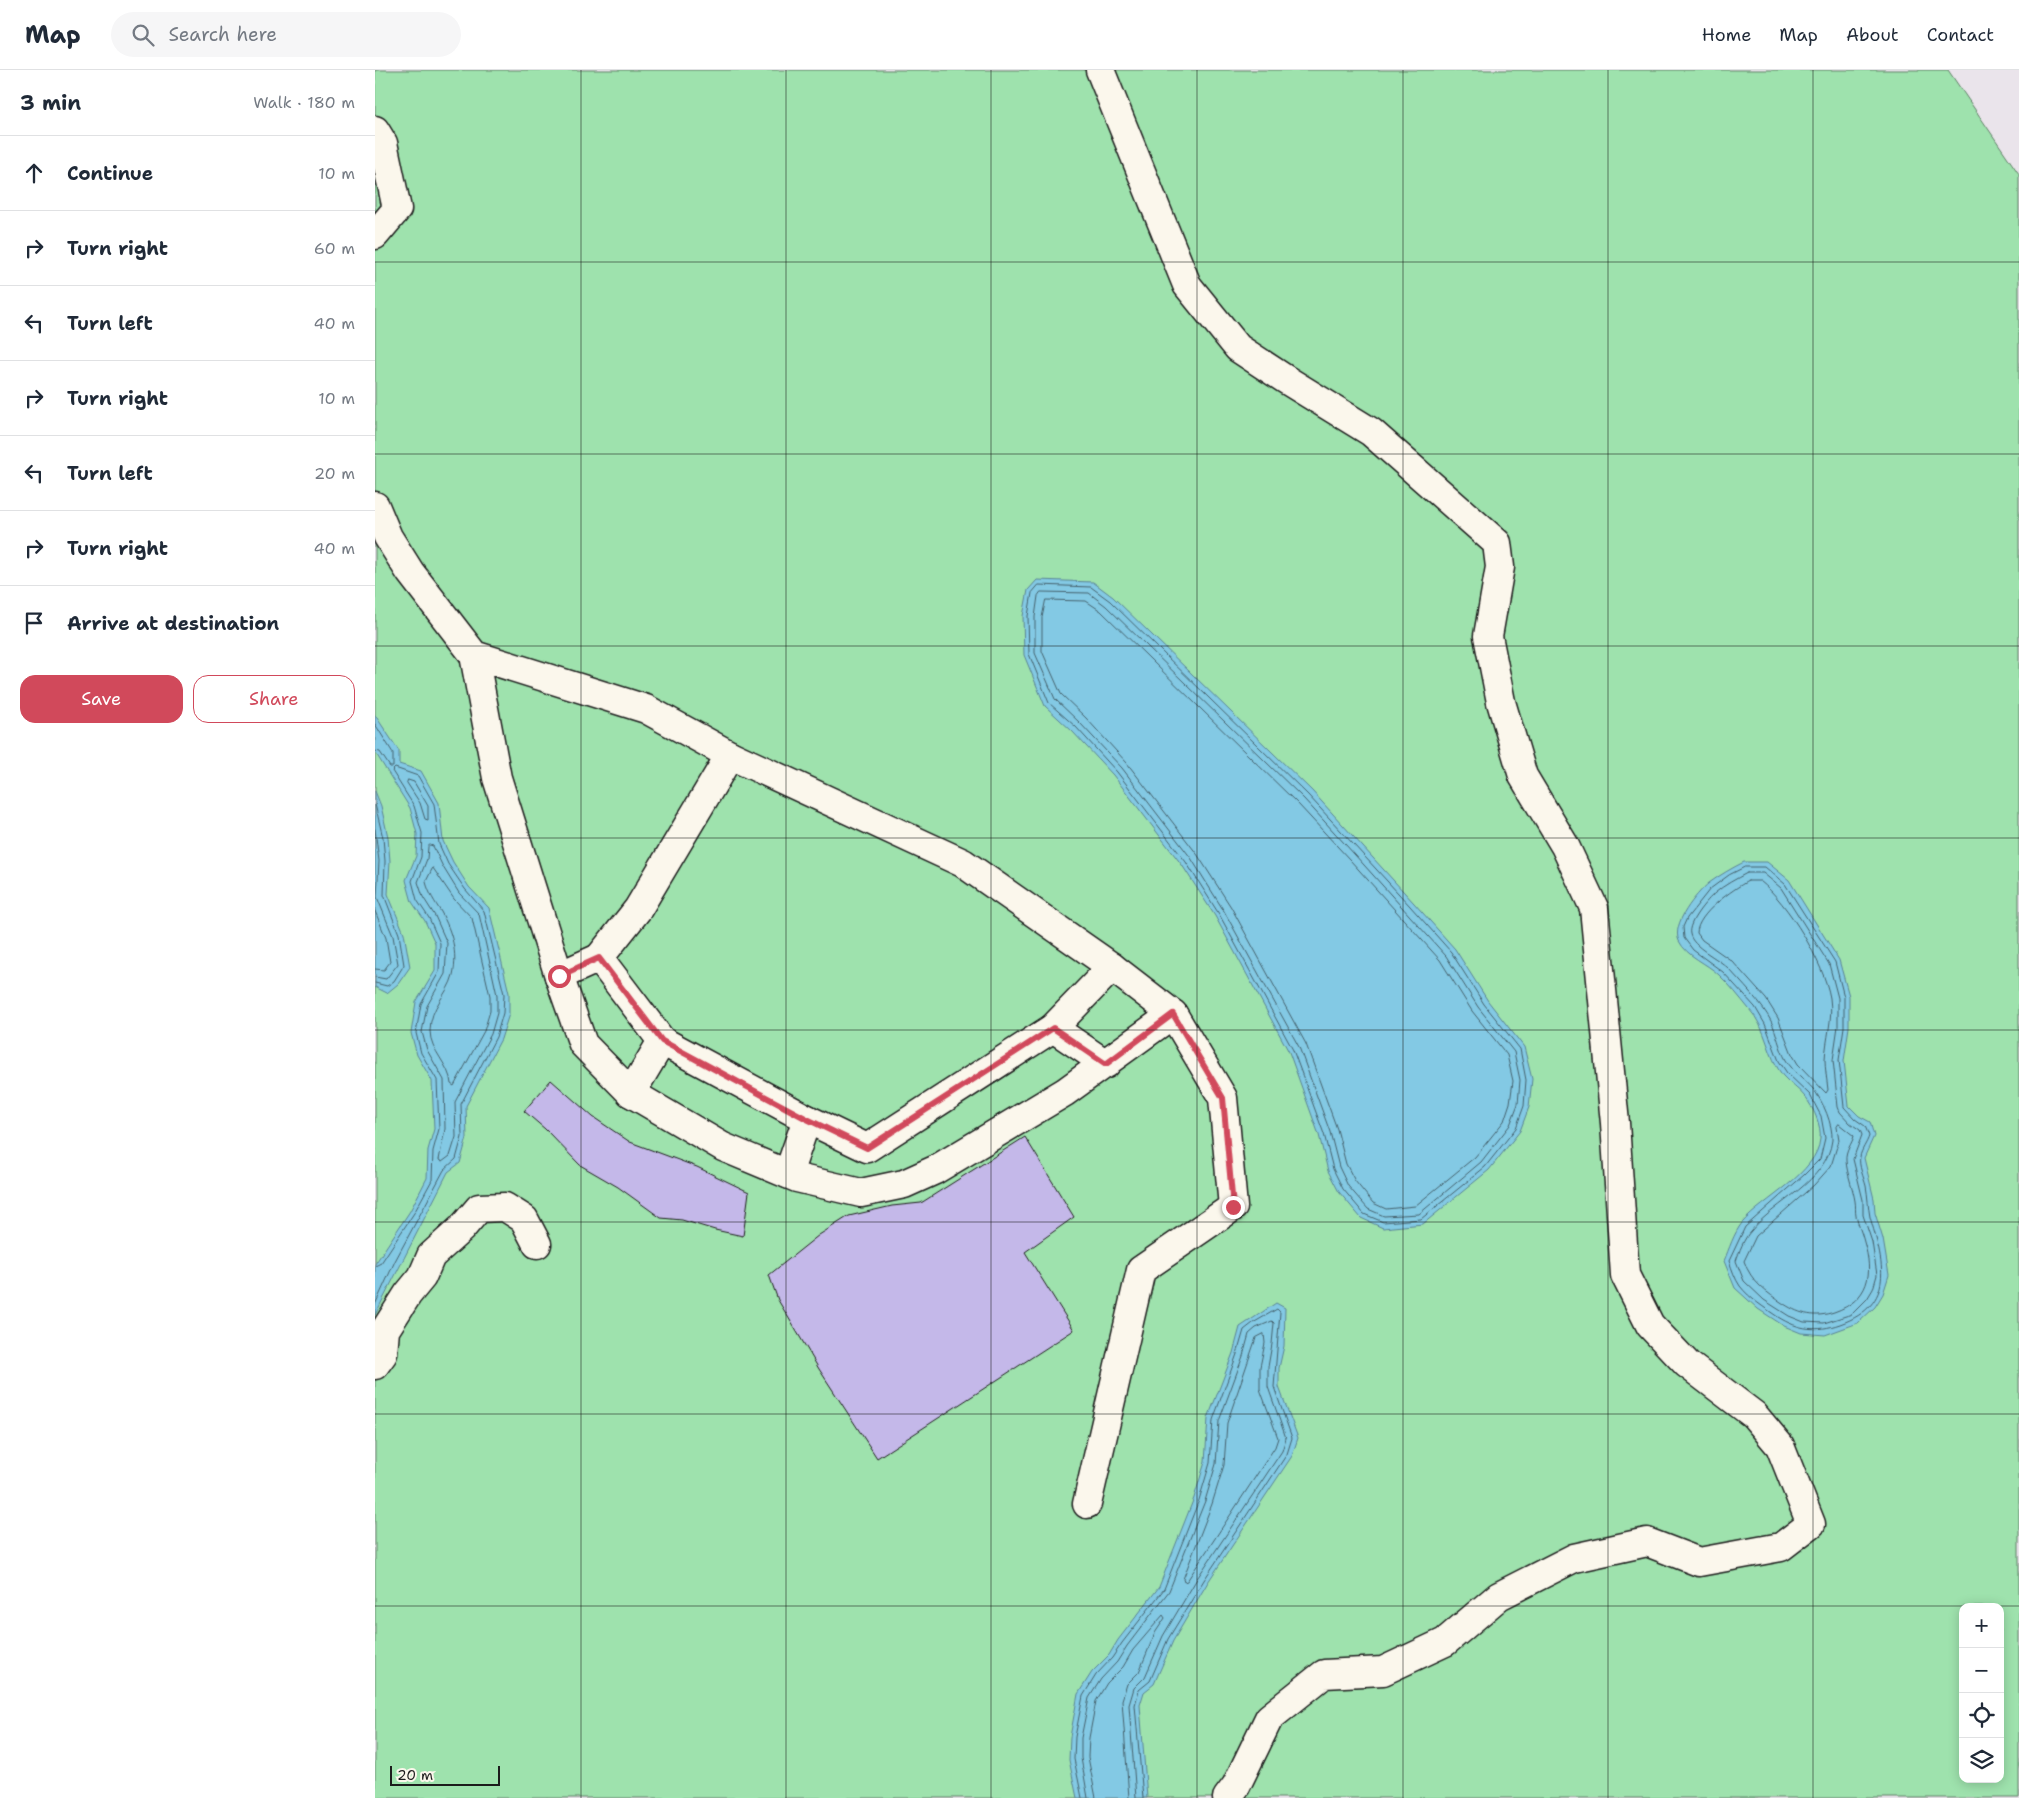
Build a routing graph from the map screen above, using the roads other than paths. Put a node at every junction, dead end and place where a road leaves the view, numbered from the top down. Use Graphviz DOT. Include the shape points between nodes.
graph roads {
  1 [pos="1100,70"];
  2 [pos="375,130"];
  3 [pos="375,235"];
  4 [pos="375,506"];
  5 [pos="474,655"];
  6 [pos="730,755"];
  7 [pos="599,958"];
  8 [pos="1112,968"];
  9 [pos="559,976"];
  10 [pos="1173,1014"];
  11 [pos="1053,1028"];
  12 [pos="662,1041"];
  13 [pos="1106,1064"];
  14 [pos="631,1093"];
  15 [pos="807,1119"];
  16 [pos="788,1174"];
  17 [pos="537,1244"];
  18 [pos="375,1365"];
  19 [pos="1087,1504"];
  20 [pos="1227,1798"];
  1 -- 20 [label="street" via="1187,285 1238,348 1371,432 1497,543 1499,567 1488,636 1501,702 1523,776 1565,846 1594,908 1615,1123 1625,1276 1650,1325 1687,1364 1755,1415 1780,1446 1811,1524 1781,1547 1699,1562 1647,1542 1574,1558 1499,1596 1445,1642 1383,1671 1324,1674 1269,1718"];
  2 -- 3 [label="street" via="383,144 397,209"];
  4 -- 5 [label="street" via="410,572"];
  5 -- 6 [label="street" via="646,708"];
  5 -- 9 [label="street" via="497,778"];
  6 -- 7 [label="street" via="637,909"];
  6 -- 8 [label="street" via="963,863"];
  7 -- 9 [label="street"];
  7 -- 12 [label="street"];
  8 -- 10 [label="street"];
  8 -- 11 [label="street"];
  9 -- 14 [label="street" via="583,1044"];
  10 -- 13 [label="street"];
  10 -- 19 [label="street" via="1223,1098 1233,1207 1141,1270"];
  11 -- 13 [label="street"];
  11 -- 15 [label="street" via="867,1148"];
  12 -- 14 [label="street"];
  12 -- 15 [label="street"];
  13 -- 16 [label="street" via="935,1170 904,1184 861,1193"];
  14 -- 16 [label="street" via="723,1147"];
  15 -- 16 [label="street"];
  17 -- 18 [label="street" via="524,1219 505,1207 479,1208 431,1256 422,1277 385,1330 383,1354"];
}
